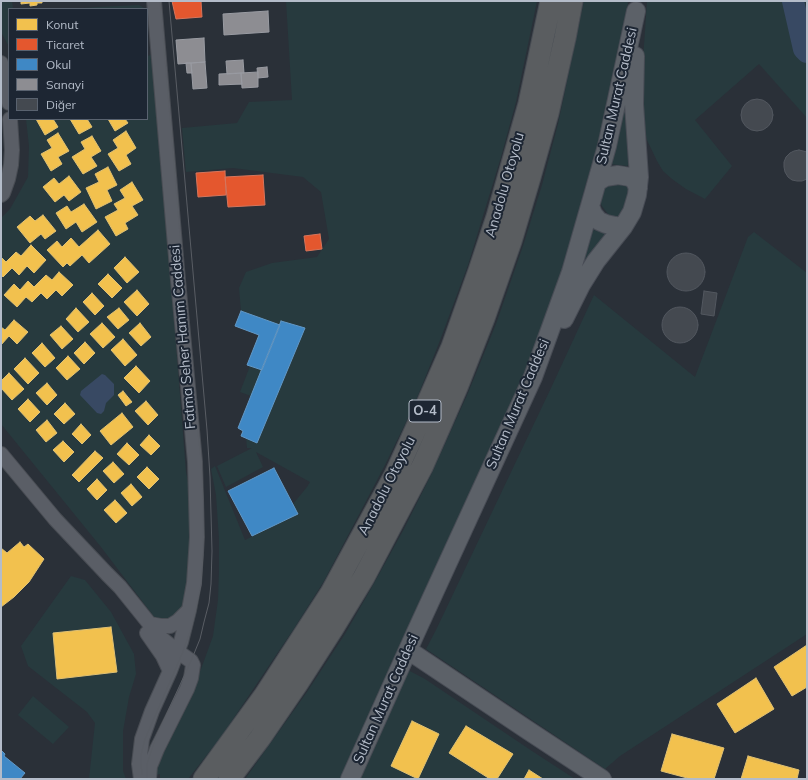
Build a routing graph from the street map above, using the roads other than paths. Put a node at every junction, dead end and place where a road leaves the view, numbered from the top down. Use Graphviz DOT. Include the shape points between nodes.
graph roads {
  1 [pos="154,1"];
  2 [pos="551,1"];
  3 [pos="572,1"];
  4 [pos="636,6"];
  5 [pos="1,63"];
  6 [pos="8,91"];
  7 [pos="10,120"];
  8 [pos="597,182"];
  9 [pos="638,188"];
  10 [pos="1,195"];
  11 [pos="590,206"];
  12 [pos="623,227"];
  13 [pos="533,377"];
  14 [pos="1,454"];
  15 [pos="107,574"];
  16 [pos="189,610"];
  17 [pos="150,624"];
  18 [pos="408,650"];
  19 [pos="177,651"];
  20 [pos="170,671"];
  21 [pos="141,779"];
  22 [pos="149,779"];
  23 [pos="204,779"];
  24 [pos="229,779"];
  25 [pos="350,779"];
  26 [pos="602,779"];
  1 -- 16 [label="street, Fatma Seher Hanım Caddesi" via="195,462 197,537 194,583"];
  2 -- 23 [label="highway, Anadolu Otoyolu / O-4" via="528,104 497,217 452,347 424,411 395,475 331,593 265,695"];
  3 -- 24 [label="highway, Anadolu Otoyolu / O-4" via="548,114 511,241 457,387 425,460 364,577 333,628 264,732"];
  4 -- 8 [label="main road, Sultan Murat Caddesi"];
  4 -- 9 [label="main road" via="634,104"];
  5 -- 6 [label="street"];
  7 -- 10 [label="street" via="11,165"];
  8 -- 9 [label="main road" via="611,175 618,175 635,181"];
  8 -- 11 [label="main road, Sultan Murat Caddesi"];
  9 -- 12 [label="main road" via="632,212"];
  11 -- 12 [label="main road" via="599,221"];
  11 -- 13 [label="main road, Sultan Murat Caddesi"];
  12 -- 13 [label="main road" via="581,285"];
  13 -- 18 [label="main road, Sultan Murat Caddesi"];
  14 -- 15 [label="street"];
  15 -- 17 [label="street"];
  15 -- 20 [label="street" via="116,592 163,656"];
  16 -- 17 [label="street" via="170,626"];
  16 -- 19 [label="street, Fatma Seher Hanım Caddesi"];
  17 -- 19 [label="street" via="161,638"];
  18 -- 25 [label="main road, Sultan Murat Caddesi"];
  18 -- 26 [label="main road"];
  19 -- 20 [label="street, Fatma Seher Hanım Caddesi"];
  19 -- 22 [label="street" via="193,665 192,678 157,749 150,766"];
  20 -- 21 [label="street, Fatma Seher Hanım Caddesi" via="142,739 139,764"];
}
